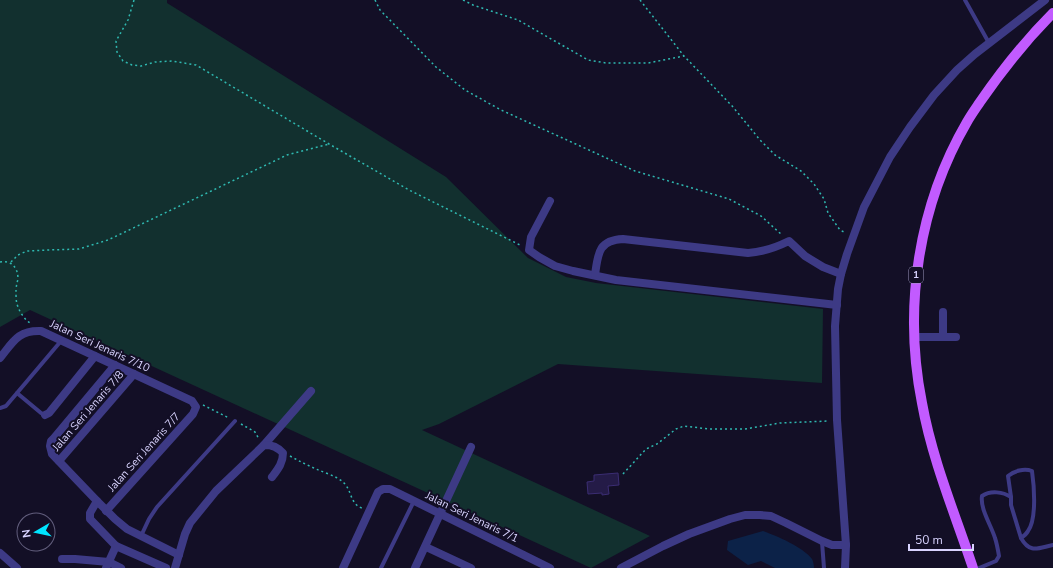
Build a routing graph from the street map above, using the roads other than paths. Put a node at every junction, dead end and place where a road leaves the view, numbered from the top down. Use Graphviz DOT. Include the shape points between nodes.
graph roads {
  1 [pos="965,0"];
  2 [pos="1045,0"];
  3 [pos="1053,13"];
  4 [pos="988,43"];
  5 [pos="550,201"];
  6 [pos="841,274"];
  7 [pos="595,275"];
  8 [pos="837,305"];
  9 [pos="943,312"];
  10 [pos="914,337"];
  11 [pos="943,337"];
  12 [pos="956,337"];
  13 [pos="61,340"];
  14 [pos="95,356"];
  15 [pos="0,358"];
  16 [pos="115,365"];
  17 [pos="134,374"];
  18 [pos="311,391"];
  19 [pos="17,393"];
  20 [pos="196,407"];
  21 [pos="0,408"];
  22 [pos="45,415"];
  23 [pos="235,421"];
  24 [pos="264,445"];
  25 [pos="471,447"];
  26 [pos="59,461"];
  27 [pos="272,477"];
  28 [pos="1011,497"];
  29 [pos="96,501"];
  30 [pos="414,501"];
  31 [pos="106,511"];
  32 [pos="440,514"];
  33 [pos="141,536"];
  34 [pos="1021,538"];
  35 [pos="822,541"];
  36 [pos="846,545"];
  37 [pos="1053,545"];
  38 [pos="116,546"];
  39 [pos="426,547"];
  40 [pos="0,553"];
  41 [pos="179,555"];
  42 [pos="62,559"];
  43 [pos="107,565"];
  44 [pos="18,568"];
  45 [pos="121,568"];
  46 [pos="166,568"];
  47 [pos="175,568"];
  48 [pos="343,568"];
  49 [pos="381,568"];
  50 [pos="415,568"];
  51 [pos="471,568"];
  52 [pos="550,568"];
  53 [pos="621,568"];
  54 [pos="824,568"];
  55 [pos="845,568"];
  56 [pos="974,568"];
  57 [pos="979,568"];
  1 -- 4 [label="lane"];
  2 -- 4 [label="street"];
  3 -- 10 [label="main road, 1" via="989,88 967,121 950,154 930,208 919,254"];
  4 -- 6 [label="street" via="934,95 890,157 864,207"];
  5 -- 7 [label="street" via="531,237 529,250 556,266"];
  6 -- 7 [label="street" via="805,256 789,241 748,253 623,239 606,243 601,248"];
  6 -- 8 [label="street"];
  7 -- 8 [label="street" via="630,282"];
  8 -- 36 [label="street" via="837,420"];
  9 -- 11 [label="street"];
  10 -- 11 [label="street"];
  10 -- 56 [label="main road, 1" via="917,372 930,440"];
  11 -- 12 [label="street"];
  13 -- 14 [label="street, Jalan Seri Jenaris 7/10"];
  13 -- 15 [label="street, Jalan Seri Jenaris 7/10" via="41,331 28,332 19,336"];
  13 -- 19 [label="lane"];
  14 -- 16 [label="street, Jalan Seri Jenaris 7/10"];
  14 -- 22 [label="street"];
  16 -- 17 [label="street, Jalan Seri Jenaris 7/10"];
  16 -- 26 [label="street" via="51,441 52,454"];
  17 -- 20 [label="street, Jalan Seri Jenaris 7/10" via="192,401"];
  17 -- 26 [label="street, Jalan Seri Jenaris 7/8"];
  18 -- 24 [label="street"];
  19 -- 21 [label="lane" via="6,406"];
  19 -- 22 [label="lane"];
  20 -- 31 [label="street, Jalan Seri Jenaris 7/7" via="193,414"];
  23 -- 33 [label="lane" via="148,519"];
  24 -- 27 [label="street" via="271,445 283,453 281,464"];
  24 -- 41 [label="street" via="198,512 185,534"];
  25 -- 32 [label="street"];
  26 -- 29 [label="street"];
  28 -- 34 [label="lane"];
  28 -- 34 [label="lane" via="1008,476 1021,470 1032,471 1033,520"];
  28 -- 57 [label="lane" via="999,492 986,493 982,496 999,556 996,561"];
  29 -- 31 [label="street"];
  29 -- 38 [label="street" via="90,518"];
  30 -- 32 [label="street, Jalan Seri Jenaris 7/1"];
  30 -- 48 [label="street, Jalan Seri Jenaris 7/1" via="390,488 378,492"];
  30 -- 49 [label="lane"];
  31 -- 33 [label="street" via="127,529"];
  32 -- 39 [label="street"];
  32 -- 52 [label="street, Jalan Seri Jenaris 7/1"];
  33 -- 41 [label="street"];
  34 -- 37 [label="lane" via="1030,548"];
  35 -- 36 [label="street" via="832,545"];
  35 -- 53 [label="street" via="771,516 745,515 689,534"];
  35 -- 54 [label="lane"];
  36 -- 55 [label="street"];
  38 -- 43 [label="street"];
  38 -- 46 [label="street"];
  39 -- 50 [label="street"];
  39 -- 51 [label="street"];
  40 -- 44 [label="street"];
  41 -- 47 [label="street"];
  42 -- 43 [label="street" via="75,558"];
  43 -- 45 [label="street"];
}
